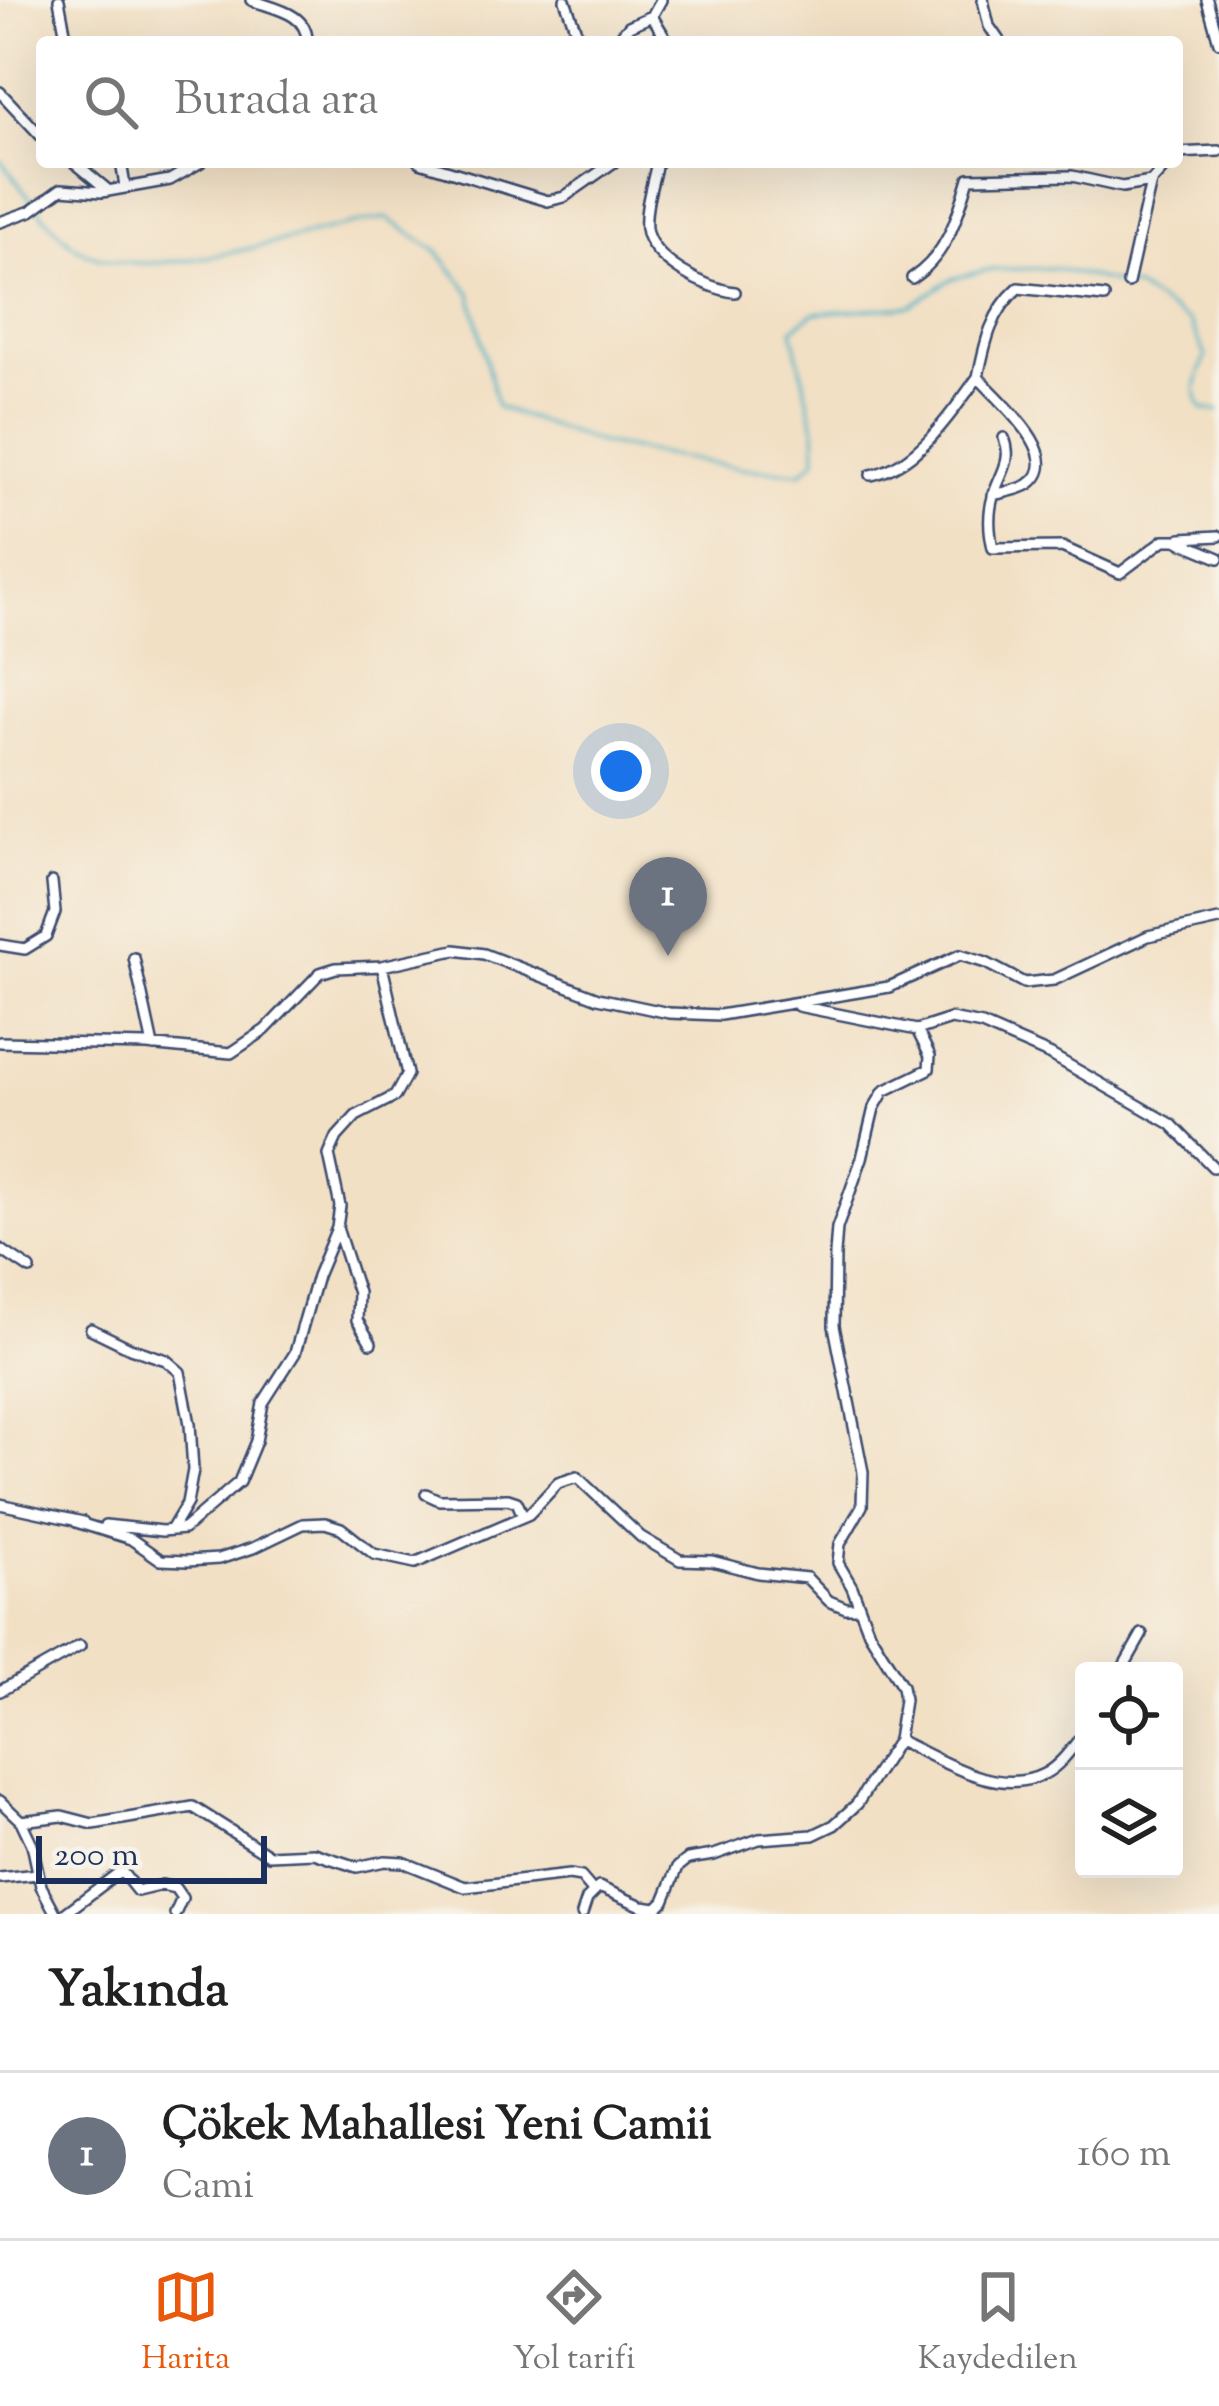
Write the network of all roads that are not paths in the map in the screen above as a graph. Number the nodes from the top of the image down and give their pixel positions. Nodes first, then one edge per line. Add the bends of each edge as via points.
1 (59, 0) edge
2 (251, 0) edge
3 (565, 0) edge
4 (661, 0) edge
5 (982, 0) edge
6 (1207, 0) edge
7 (652, 16) junction
8 (67, 36) edge
9 (308, 36) edge
10 (578, 36) edge
11 (620, 36) edge
12 (664, 36) edge
13 (996, 36) edge
14 (1219, 42) edge
15 (0, 92) edge
16 (36, 131) edge
17 (1219, 152) edge
18 (1183, 156) edge
19 (82, 168) edge
20 (122, 168) edge
21 (191, 168) edge
22 (440, 168) edge
23 (605, 168) edge
24 (656, 168) edge
25 (1166, 168) edge
26 (1151, 182) junction
27 (125, 187) junction
28 (109, 190) junction
29 (0, 222) edge
30 (912, 278) dead end
31 (1128, 283) dead end
32 (735, 292) dead end
33 (1104, 297) dead end
34 (978, 377) junction
35 (1004, 438) dead end
36 (871, 476) dead end
37 (993, 495) junction
38 (1219, 536) edge
39 (1175, 540) junction
40 (1219, 558) edge
41 (52, 882) dead end
42 (1219, 920) edge
43 (0, 945) edge
44 (134, 958) dead end
45 (382, 967) junction
46 (793, 1005) junction
47 (917, 1030) junction
48 (0, 1042) edge
49 (153, 1046) junction
50 (1214, 1164) edge
51 (337, 1228) junction
52 (0, 1250) edge
53 (30, 1269) dead end
54 (91, 1329) dead end
55 (371, 1343) dead end
56 (425, 1495) dead end
57 (0, 1504) edge
58 (524, 1516) junction
59 (76, 1522) junction
60 (171, 1530) junction
61 (860, 1608) junction
62 (1142, 1634) dead end
63 (80, 1646) dead end
64 (1126, 1662) edge
65 (0, 1691) edge
66 (898, 1740) junction
67 (1075, 1742) edge
68 (0, 1801) edge
69 (21, 1821) junction
70 (38, 1874) junction
71 (0, 1878) edge
72 (593, 1891) junction
73 (60, 1914) edge
74 (175, 1914) edge
75 (582, 1914) edge

1 - 8 street
2 - 9 street via 300,18
3 - 10 street
4 - 7 street
5 - 13 street
6 - 14 street
7 - 11 street
7 - 12 street
15 - 16 street
17 - 18 street
19 - 28 street
20 - 27 street
21 - 27 street
22 - 23 street via 548,201
24 - 32 street via 645,224 650,244 713,290
25 - 26 street
26 - 30 street via 969,178 952,230
26 - 31 street
27 - 28 street
28 - 29 street via 66,188
33 - 34 street via 1018,288 992,320
34 - 36 street via 926,441
34 - 37 street via 1041,454 1029,485
35 - 37 street via 1007,464
37 - 39 street via 993,548 1062,547 1120,573 1155,544
38 - 39 street
39 - 40 street
41 - 43 street via 55,912 46,936 25,949
42 - 46 street via 1148,936 1054,980 1024,983 960,955 889,987
44 - 49 street
45 - 46 street via 455,950 668,1013
45 - 49 street via 320,973 231,1053
45 - 51 street via 407,1075 395,1096 356,1116 337,1137 329,1155
46 - 47 street
47 - 50 street via 951,1019 982,1024 1051,1055 1171,1124
47 - 61 street via 929,1069 884,1091 874,1108 837,1228 834,1326 863,1472 862,1506 838,1563
48 - 49 street
51 - 55 street via 358,1293 357,1319
51 - 60 street via 296,1353 263,1402 248,1465 184,1529
52 - 53 street
54 - 60 street via 180,1372 193,1470
56 - 58 street via 508,1499
57 - 59 street
58 - 59 street via 415,1563 374,1554 325,1523 187,1561 161,1560
58 - 61 street via 558,1483 577,1477 640,1537 680,1561 807,1578 829,1601
59 - 60 street
61 - 66 street via 902,1685
62 - 64 street
63 - 65 street
66 - 67 street via 980,1778 1019,1781 1045,1774
66 - 72 street via 834,1825 688,1859 657,1908
68 - 69 street
69 - 70 street
69 - 72 street via 62,1816 93,1824 193,1807 269,1856 314,1852 357,1867 403,1862 465,1887 569,1875
70 - 71 street
70 - 73 street
72 - 75 street
73 - 74 street via 121,1871 137,1891 175,1888 182,1898

